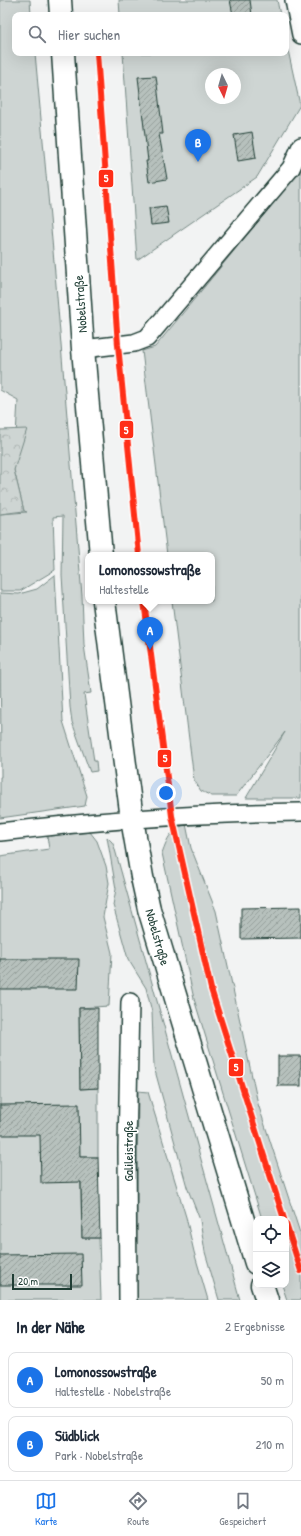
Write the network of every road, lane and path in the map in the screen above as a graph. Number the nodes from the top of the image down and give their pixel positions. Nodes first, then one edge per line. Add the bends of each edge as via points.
1 (60, 0) edge
2 (294, 0) edge
3 (60, 12) edge
4 (301, 35) edge
5 (63, 56) edge
6 (301, 146) edge
7 (83, 349) junction
8 (101, 552) edge
9 (104, 604) edge
10 (301, 812) edge
11 (132, 819) junction
12 (0, 832) edge
13 (130, 1002) dead end
14 (253, 1253) edge
15 (263, 1288) edge
16 (128, 1300) edge
17 (267, 1300) edge

1 - 3 main road
2 - 4 street
5 - 7 main road, Nobelstraße
6 - 7 street via 292,168 147,338 134,343
7 - 8 main road, Nobelstraße
9 - 11 main road, Nobelstraße
10 - 11 street
11 - 12 street
11 - 14 main road, Nobelstraße via 149,909
13 - 16 street, Galileistraße via 127,1148
15 - 17 main road

